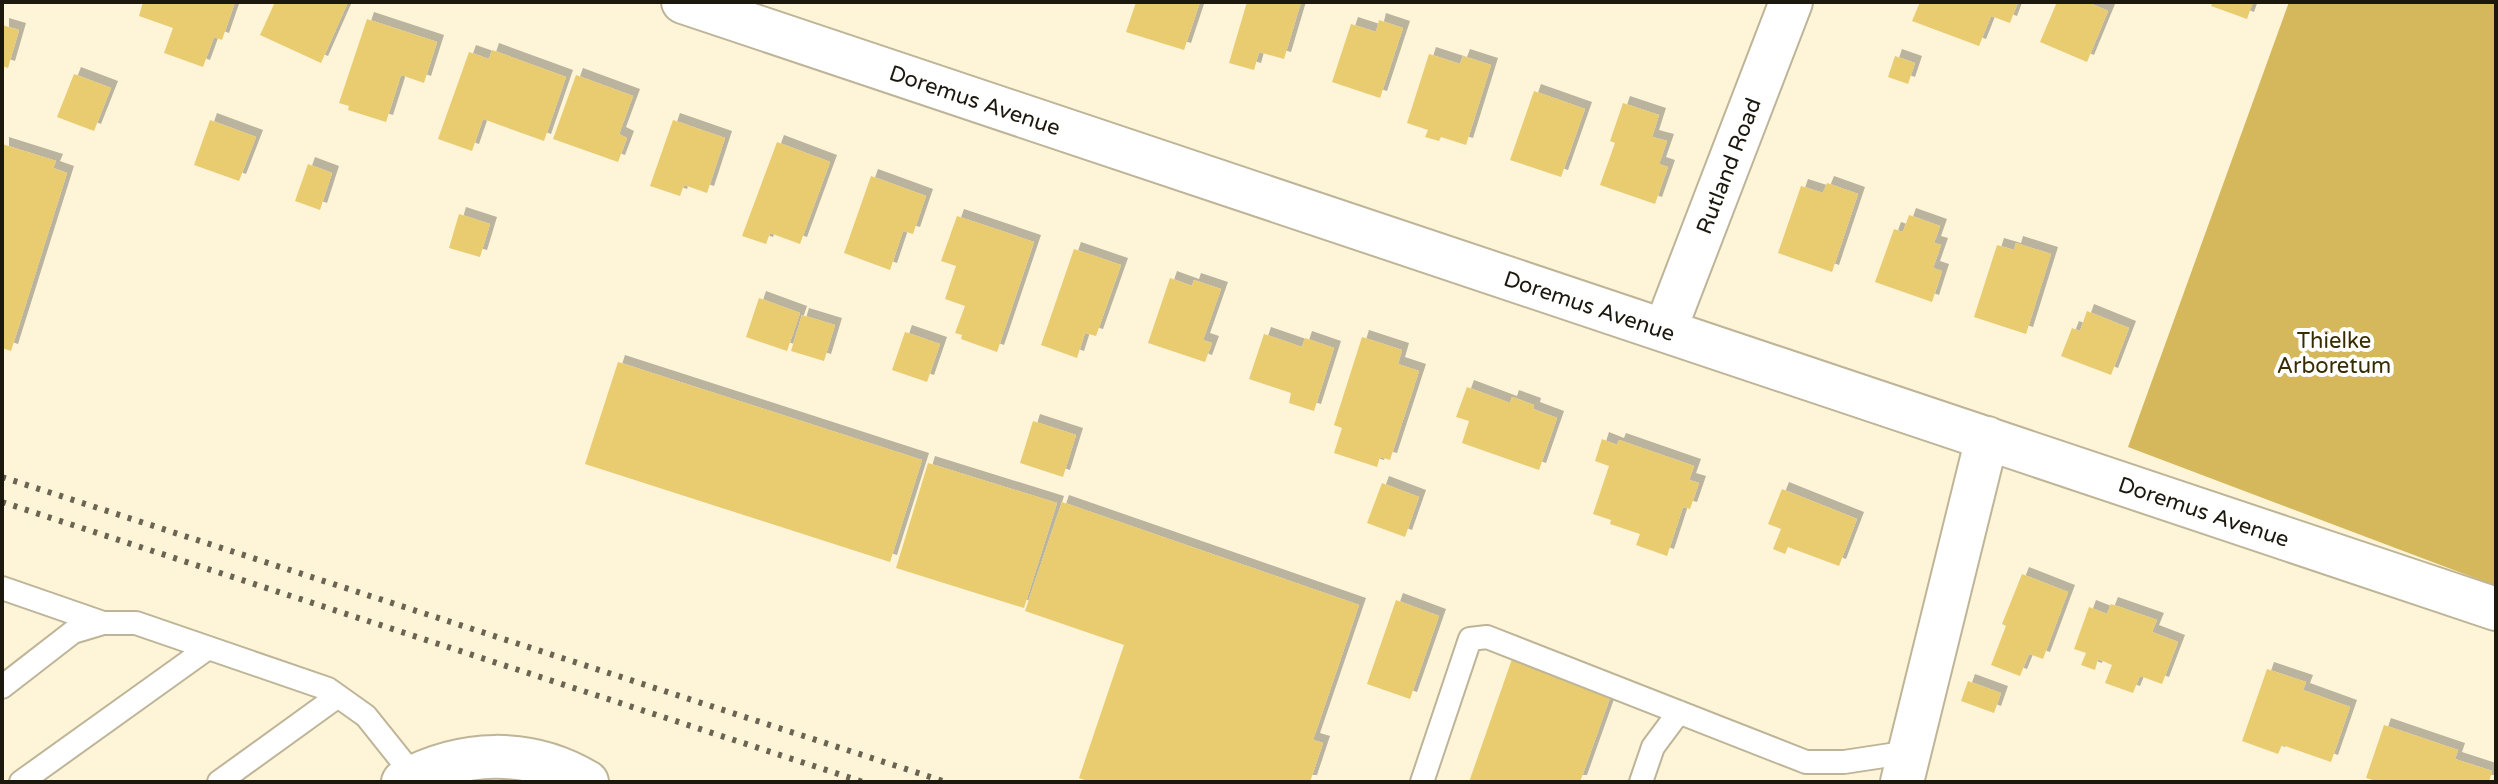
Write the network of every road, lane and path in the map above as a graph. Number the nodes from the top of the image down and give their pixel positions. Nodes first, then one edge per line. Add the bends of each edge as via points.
1 (683, 2) edge
2 (1791, 2) edge
3 (1665, 330) junction
4 (1987, 438) junction
5 (2, 588) edge
6 (2496, 609) edge
7 (103, 623) junction
8 (208, 648) junction
9 (2, 687) edge
10 (338, 696) junction
11 (1679, 712) junction
12 (1906, 767) edge
13 (408, 779) edge
14 (21, 782) edge
15 (219, 782) edge
16 (587, 782) edge
17 (1422, 782) edge
18 (1641, 782) edge

1 - 3 street, Doremus Avenue
2 - 3 street, Rutland Road
3 - 4 street, Doremus Avenue
4 - 6 street, Doremus Avenue
4 - 12 street
5 - 7 lane
7 - 8 lane via 136,623
7 - 9 lane via 73,632
8 - 10 lane
8 - 14 lane
10 - 13 lane via 366,716
10 - 15 lane
11 - 12 lane via 1806,762
11 - 17 lane via 1487,637 1470,639
11 - 18 lane via 1653,747
13 - 16 street via 468,757 511,756 550,765

